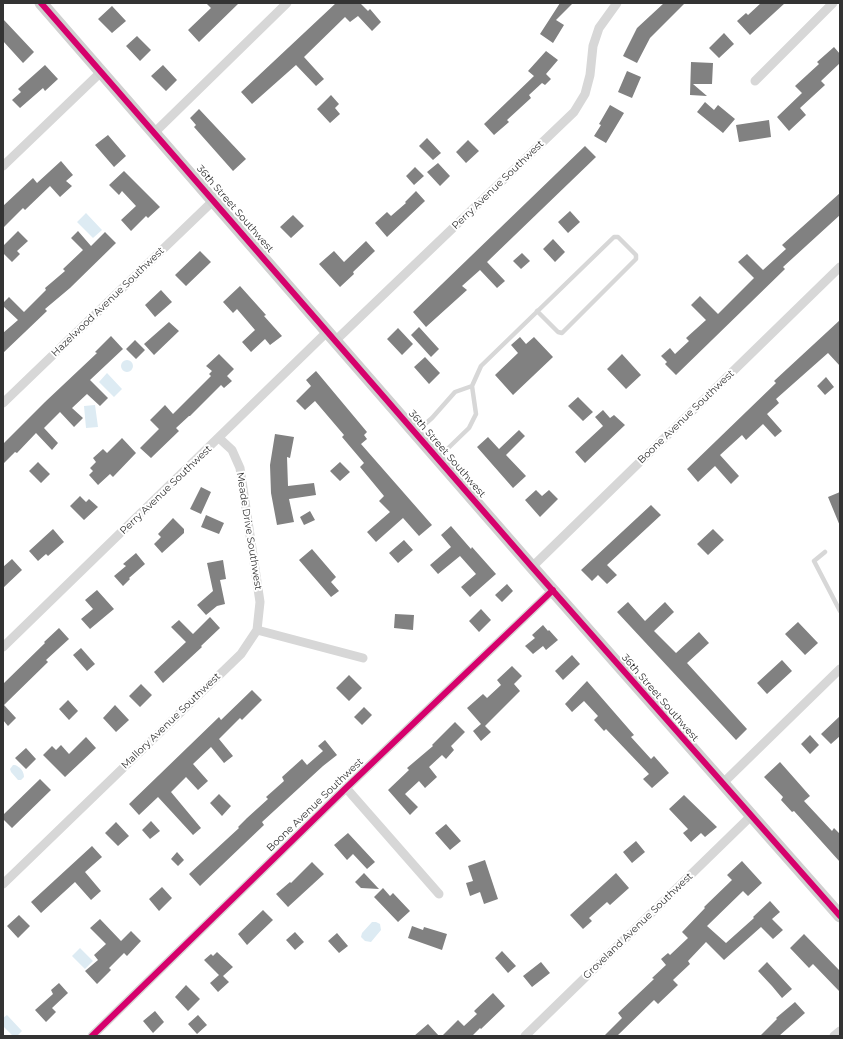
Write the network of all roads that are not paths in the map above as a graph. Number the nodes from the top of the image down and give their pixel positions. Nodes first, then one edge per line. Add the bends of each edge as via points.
1 (41, 3) edge
2 (287, 3) edge
3 (617, 3) edge
4 (833, 3) edge
5 (101, 72) junction
6 (755, 81) dead end
7 (154, 133) junction
8 (3, 166) edge
9 (214, 200) junction
10 (840, 267) edge
11 (537, 311) junction
12 (331, 336) junction
13 (472, 386) junction
14 (3, 403) edge
15 (416, 433) junction
16 (219, 438) junction
17 (438, 459) junction
18 (826, 552) dead end
19 (532, 567) junction
20 (552, 590) junction
21 (840, 611) edge
22 (257, 630) junction
23 (3, 647) edge
24 (363, 658) dead end
25 (840, 669) edge
26 (722, 784) junction
27 (346, 788) junction
28 (751, 816) junction
29 (3, 884) edge
30 (439, 894) dead end
31 (840, 916) edge
32 (840, 1030) edge
33 (92, 1036) edge
34 (525, 1036) edge
35 (834, 1036) edge

1 - 5 street, 36th Street Southwest
2 - 7 street
3 - 12 street, Perry Avenue Southwest via 599,28 593,46 585,94 574,112
4 - 6 street
5 - 7 street, 36th Street Southwest
5 - 8 street
7 - 9 street, 36th Street Southwest
9 - 12 street, 36th Street Southwest
9 - 14 street, Hazelwood Avenue Southwest
10 - 19 street, Boone Avenue Southwest
11 - 11 lane via 614,237 618,237 636,254 636,259 562,333
11 - 13 lane via 481,366
12 - 15 street, 36th Street Southwest
12 - 16 street, Perry Avenue Southwest
13 - 15 lane via 455,392
13 - 17 lane via 476,414 469,428
15 - 17 street, 36th Street Southwest
16 - 22 street, Meade Drive Southwest via 232,450 240,468 260,602
16 - 23 street, Perry Avenue Southwest
17 - 19 street, 36th Street Southwest
18 - 21 lane via 814,561
19 - 20 street, 36th Street Southwest
20 - 26 street, 36th Street Southwest
20 - 27 street, Boone Avenue Southwest
22 - 24 street
22 - 29 street, Mallory Avenue Southwest via 241,654
25 - 26 street
26 - 28 street, 36th Street Southwest
27 - 30 street
27 - 33 street, Boone Avenue Southwest
28 - 31 street, 36th Street Southwest
28 - 34 street, Groveland Avenue Southwest
32 - 35 street

